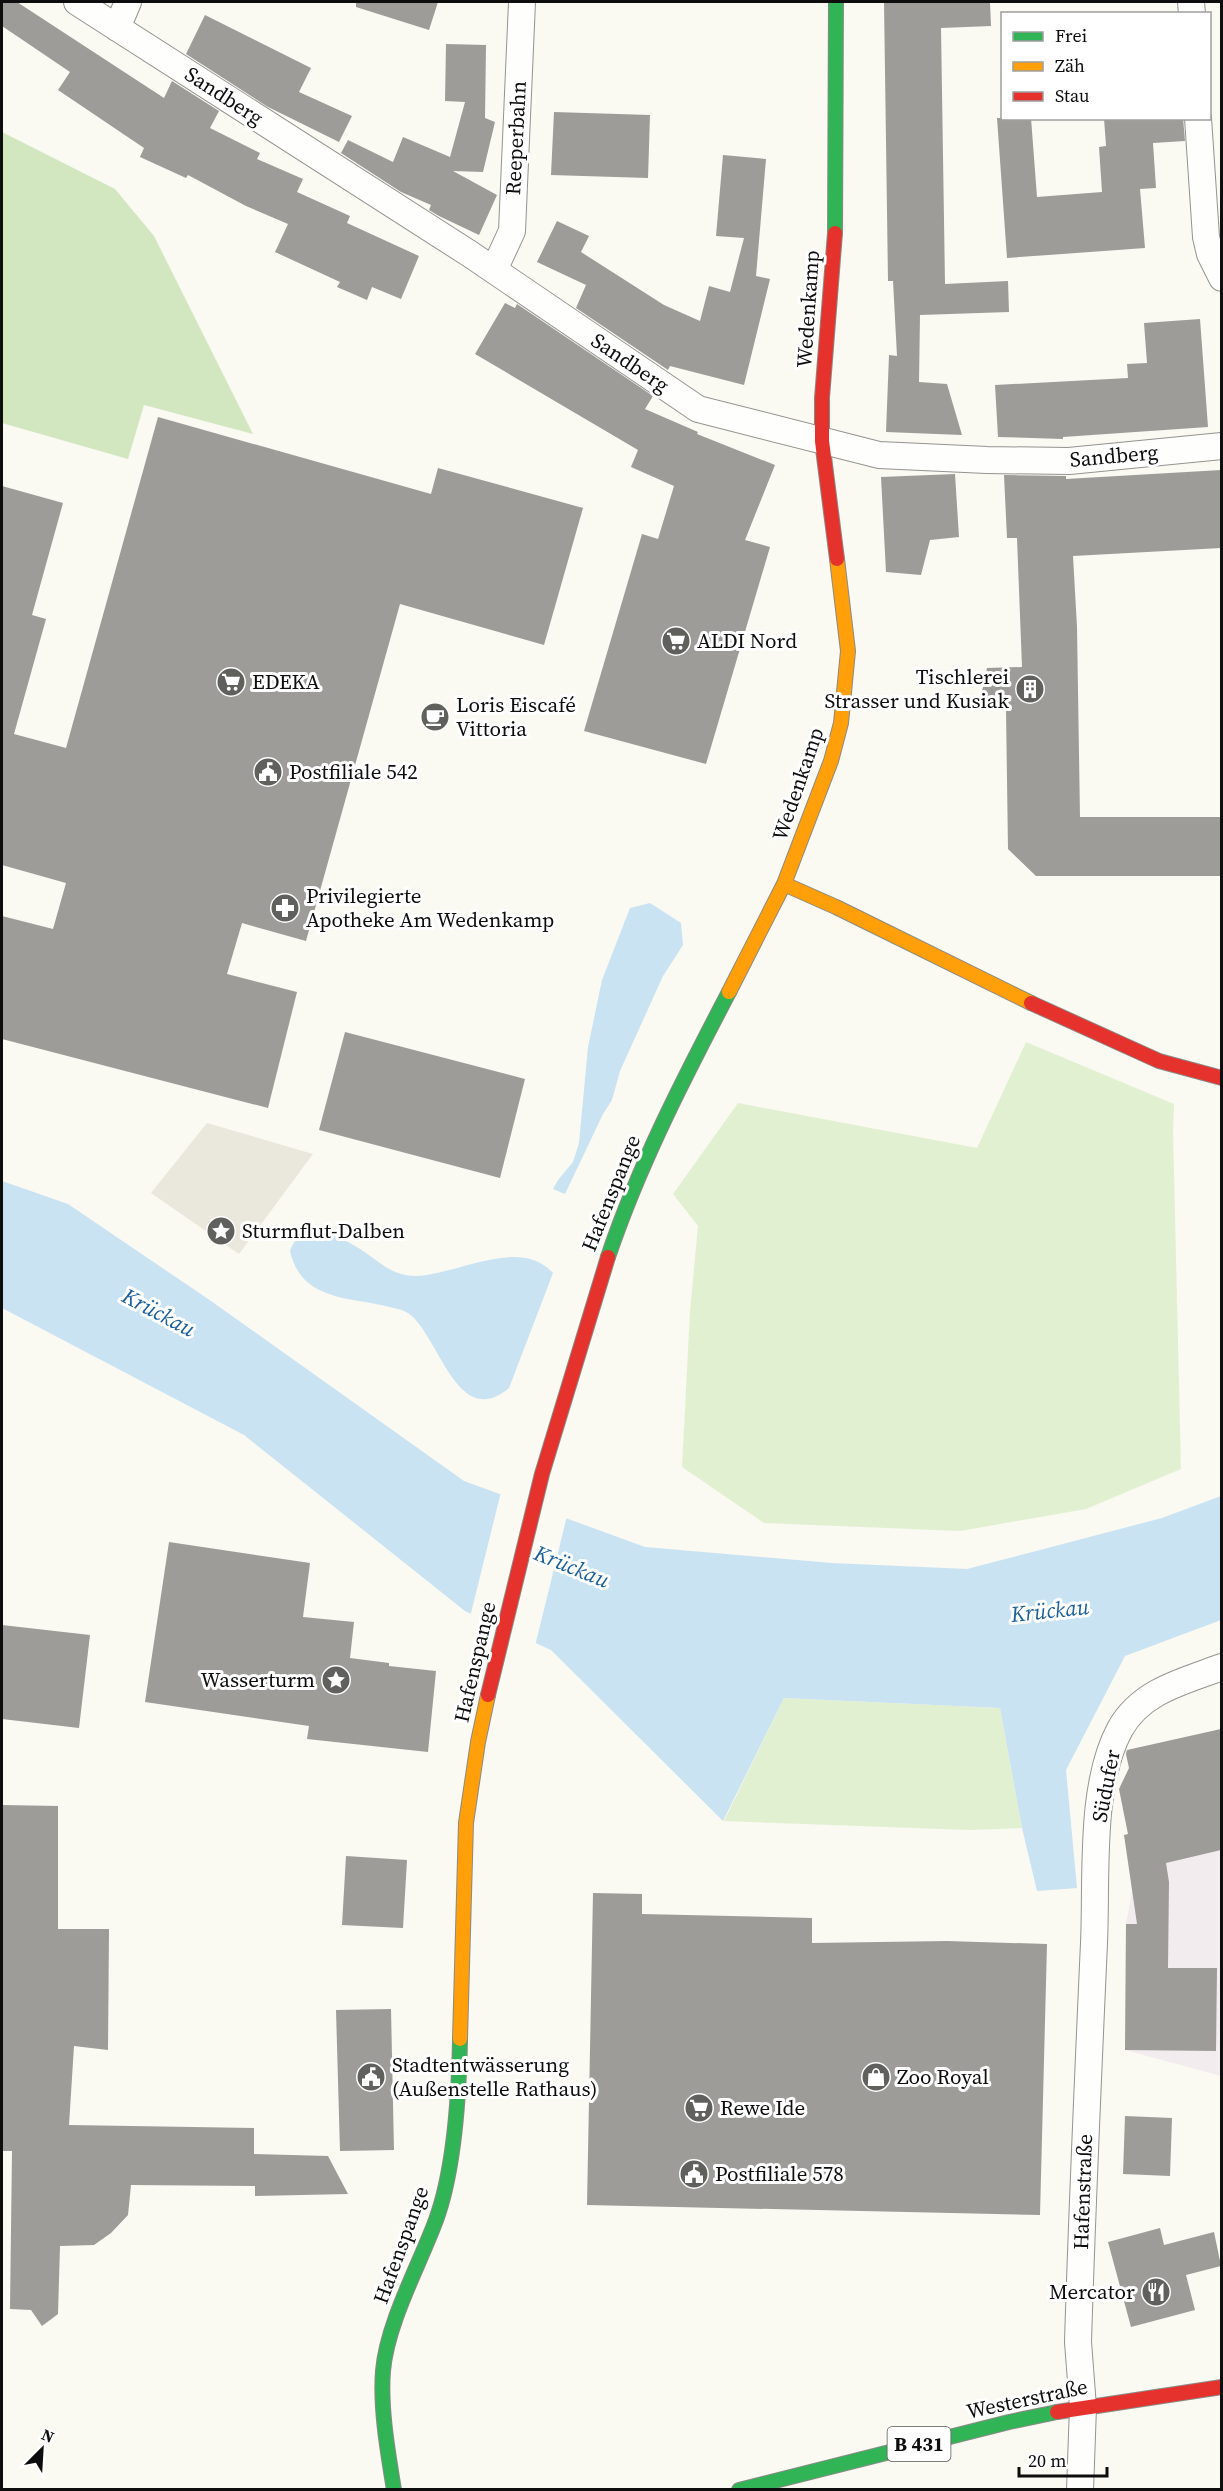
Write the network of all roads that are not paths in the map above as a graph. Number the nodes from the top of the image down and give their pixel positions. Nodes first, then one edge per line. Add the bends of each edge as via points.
1 (77, 2) edge
2 (128, 2) edge
3 (522, 2) edge
4 (836, 2) edge
5 (117, 28) junction
6 (1198, 120) edge
7 (494, 270) junction
8 (1221, 278) edge
9 (822, 441) junction
10 (1221, 446) edge
11 (784, 884) junction
12 (1221, 1078) edge
13 (1221, 1667) edge
14 (1096, 1894) joint
15 (1221, 2387) edge
16 (1083, 2407) junction
17 (394, 2490) edge
18 (739, 2490) edge
19 (1080, 2490) edge

1 - 5 street, Sandberg
2 - 5 street
3 - 7 street, Reeperbahn via 512,231
4 - 9 main road, Wedenkamp via 835,244
5 - 7 street, Sandberg
6 - 8 street via 1206,237
7 - 9 street, Sandberg via 698,409
9 - 10 street, Sandberg via 879,455 987,460 1069,461
9 - 11 main road, Wedenkamp via 848,651 844,698 831,761
11 - 12 main road via 1159,1061
11 - 17 main road, Hafenspange via 671,1104 624,1210 542,1474 495,1661 466,1822 460,2056 452,2157 438,2218 395,2320 383,2371 386,2438
13 - 14 street, Südufer via 1147,1698 1120,1729 1109,1753 1098,1806
14 - 16 street, Hafenstraße via 1078,2342
15 - 16 main road, Westerstraße / B 431
16 - 18 main road, Westerstraße / B 431
16 - 19 street, Hafenstraße

